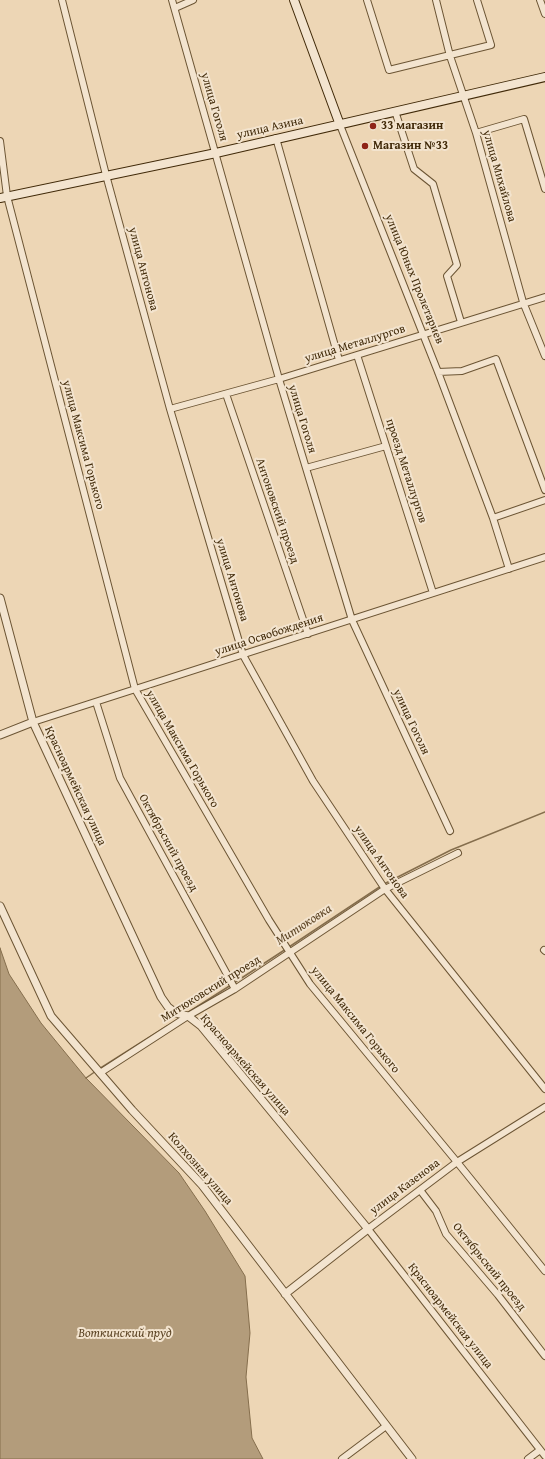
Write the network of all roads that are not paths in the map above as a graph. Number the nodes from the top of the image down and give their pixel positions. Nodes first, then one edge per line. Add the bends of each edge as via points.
1 (62, 0) edge
2 (172, 0) edge
3 (193, 0) edge
4 (294, 0) edge
5 (367, 0) edge
6 (436, 0) edge
7 (477, 0) edge
8 (540, 0) edge
9 (175, 8) junction
10 (545, 14) edge
11 (450, 56) junction
12 (545, 77) edge
13 (464, 95) junction
14 (395, 111) junction
15 (340, 125) junction
16 (476, 133) junction
17 (276, 138) junction
18 (0, 141) edge
19 (216, 153) junction
20 (106, 175) junction
21 (545, 189) edge
22 (4, 197) edge
23 (545, 297) edge
24 (523, 302) junction
25 (461, 322) junction
26 (424, 334) junction
27 (357, 355) junction
28 (545, 356) edge
29 (339, 360) junction
30 (438, 372) junction
31 (279, 379) junction
32 (226, 394) junction
33 (170, 409) junction
34 (386, 446) junction
35 (306, 468) junction
36 (545, 490) edge
37 (545, 500) edge
38 (493, 518) junction
39 (545, 557) edge
40 (509, 569) junction
41 (433, 593) junction
42 (0, 598) edge
43 (352, 620) junction
44 (308, 634) junction
45 (243, 655) junction
46 (135, 690) junction
47 (96, 702) junction
48 (33, 722) junction
49 (0, 735) edge
50 (450, 830) dead end
51 (458, 853) dead end
52 (385, 889) junction
53 (0, 906) edge
54 (288, 950) junction
55 (235, 989) junction
56 (188, 1016) junction
57 (100, 1073) junction
58 (545, 1089) edge
59 (545, 1107) edge
60 (457, 1162) junction
61 (420, 1190) junction
62 (368, 1229) junction
63 (545, 1271) edge
64 (286, 1294) junction
65 (545, 1356) edge
66 (386, 1426) junction
67 (540, 1450) junction
68 (545, 1456) edge
69 (342, 1459) edge
70 (412, 1459) edge
71 (528, 1459) edge

1 - 20 street, улица Антонова
2 - 9 street, улица Гоголя
3 - 9 street
4 - 15 main road, улица Юных Пролетариев
5 - 11 street via 389,70
6 - 11 street, улица Михайлова
7 - 11 street via 491,45
8 - 10 street
9 - 19 street, улица Гоголя
11 - 13 street, улица Михайлова
12 - 13 main road, улица Азина
13 - 14 main road, улица Азина
13 - 16 street, улица Михайлова
14 - 15 main road, улица Азина
14 - 25 street via 414,169 433,184 457,265 447,276
15 - 17 main road, улица Азина
15 - 26 street, улица Юных Пролетариев
16 - 21 street via 524,119
16 - 24 street, улица Михайлова
17 - 19 main road, улица Азина
17 - 29 street
18 - 22 street, улица Максима Горького
19 - 20 main road, улица Азина
19 - 31 street, улица Гоголя
20 - 22 main road, улица Азина
20 - 33 street, улица Антонова
22 - 46 street, улица Максима Горького
23 - 24 street, улица Металлургов
24 - 25 street, улица Металлургов
24 - 28 street, улица Михайлова
25 - 26 street, улица Металлургов
26 - 27 street, улица Металлургов
26 - 30 street, улица Юных Пролетариев
27 - 29 street, улица Металлургов
27 - 34 street, проезд Металлургов
29 - 31 street, улица Металлургов
30 - 36 street via 462,371 496,359
30 - 38 street, улица Юных Пролетариев
31 - 32 street, улица Металлургов
31 - 35 street, улица Гоголя
32 - 33 street, улица Металлургов
32 - 44 street, Антоновский проезд
33 - 45 street, улица Антонова
34 - 35 street
34 - 41 street, проезд Металлургов
35 - 43 street, улица Гоголя
37 - 38 street
38 - 40 street, улица Юных Пролетариев
39 - 40 street, улица Освобождения
40 - 41 street, улица Освобождения
41 - 43 street, улица Освобождения
42 - 48 street, Красноармейская улица
43 - 44 street, улица Освобождения
43 - 50 street, улица Гоголя
44 - 45 street, улица Освобождения
45 - 46 street, улица Освобождения
45 - 52 street, улица Антонова via 313,781
46 - 47 street, улица Освобождения
46 - 54 street, улица Максима Горького
47 - 48 street, улица Освобождения
47 - 55 street, Октябрьский проезд via 120,778
48 - 49 street, улица Освобождения
48 - 56 street, Красноармейская улица via 160,997 176,1013
51 - 52 street, Митюковский проезд
52 - 54 street, Митюковский проезд
52 - 58 street, улица Антонова
53 - 57 street, Колхозная улица via 51,1016
54 - 55 street, Митюковский проезд
54 - 60 street, улица Максима Горького via 310,984
55 - 56 street, Митюковский проезд
56 - 57 street, Митюковский проезд
56 - 62 street, Красноармейская улица via 200,1026
57 - 64 street, Колхозная улица via 202,1185
59 - 60 street, улица Казенова
60 - 61 street, улица Казенова
60 - 63 street, улица Максима Горького
61 - 62 street, улица Казенова
61 - 65 street, Октябрьский проезд via 436,1211 446,1234
62 - 64 street, улица Казенова
62 - 67 street, Красноармейская улица
64 - 66 street, Колхозная улица
66 - 69 street
66 - 70 street, Колхозная улица
67 - 68 street, Красноармейская улица
67 - 71 street

